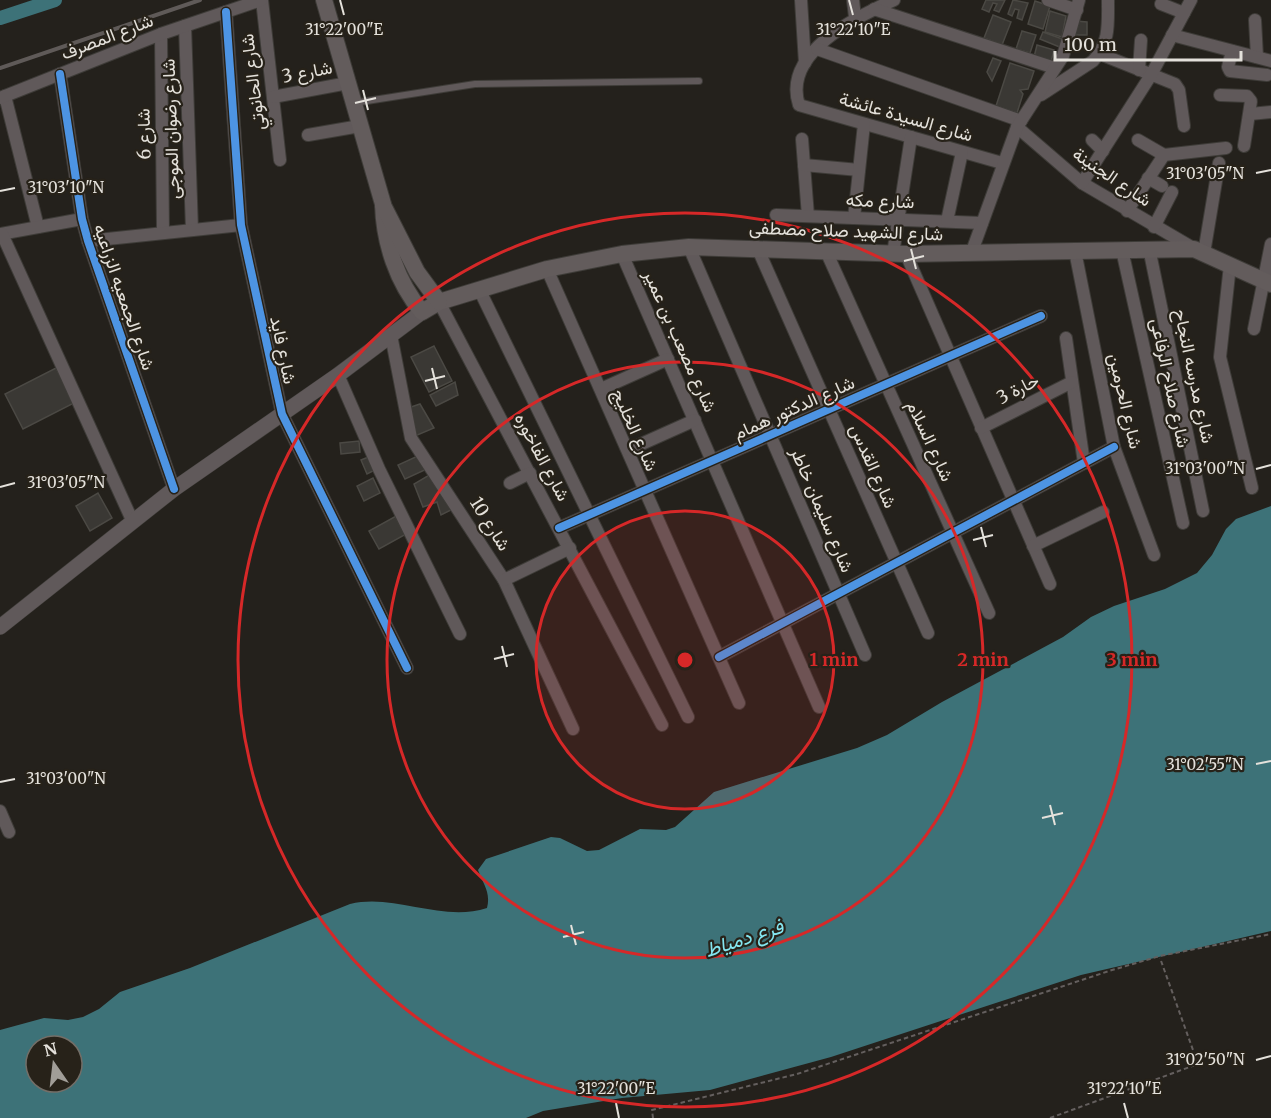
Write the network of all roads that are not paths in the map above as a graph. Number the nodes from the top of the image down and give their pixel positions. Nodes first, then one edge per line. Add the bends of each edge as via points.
1 (261, 0) edge
2 (324, 0) edge
3 (801, 0) edge
4 (853, 0) edge
5 (894, 0) edge
6 (1048, 0) edge
7 (1108, 0) edge
8 (1191, 0) edge
9 (1161, 4) dead end
10 (1078, 5) edge
11 (874, 9) junction
12 (226, 12) junction
13 (1184, 13) junction
14 (855, 17) junction
15 (1255, 20) dead end
16 (185, 26) junction
17 (161, 34) junction
18 (1173, 35) junction
19 (1141, 40) dead end
20 (818, 49) junction
21 (1232, 51) junction
22 (1100, 54) junction
23 (1257, 57) junction
24 (1271, 61) edge
25 (805, 63) junction
26 (1055, 68) junction
27 (1145, 72) junction
28 (60, 74) junction
29 (1267, 75) dead end
30 (699, 81) dead end
31 (348, 83) junction
32 (1221, 95) dead end
33 (2, 97) edge
34 (273, 97) junction
35 (1036, 98) junction
36 (353, 103) junction
37 (1271, 112) edge
38 (1250, 114) junction
39 (864, 124) junction
40 (1019, 124) junction
41 (360, 126) junction
42 (1184, 126) dead end
43 (308, 135) dead end
44 (912, 137) junction
45 (802, 139) dead end
46 (1092, 140) dead end
47 (1138, 140) dead end
48 (1244, 146) dead end
49 (1226, 147) dead end
50 (1102, 151) junction
51 (962, 152) junction
52 (1164, 155) junction
53 (280, 160) dead end
54 (1002, 163) junction
55 (1219, 163) dead end
56 (804, 165) junction
57 (859, 170) junction
58 (1148, 178) junction
59 (1082, 183) junction
60 (382, 204) junction
61 (1127, 211) junction
62 (776, 215) dead end
63 (808, 216) junction
64 (854, 218) junction
65 (82, 219) junction
66 (898, 220) junction
67 (947, 221) junction
68 (982, 223) junction
69 (241, 225) junction
70 (38, 227) junction
71 (1154, 227) junction
72 (192, 230) junction
73 (163, 233) junction
74 (1, 234) edge
75 (88, 242) junction
76 (1271, 244) edge
77 (689, 247) junction
78 (757, 247) junction
79 (1149, 248) junction
80 (1122, 250) junction
81 (825, 251) junction
82 (1075, 251) junction
83 (1199, 251) junction
84 (622, 254) junction
85 (899, 254) junction
86 (971, 254) junction
87 (1230, 265) junction
88 (547, 269) junction
89 (1267, 282) edge
90 (479, 289) junction
91 (439, 302) junction
92 (422, 312) junction
93 (1041, 316) dead end
94 (1254, 329) dead end
95 (391, 335) junction
96 (1066, 338) dead end
97 (949, 356) junction
98 (668, 359) junction
99 (338, 375) junction
100 (1072, 381) junction
101 (885, 384) junction
102 (601, 389) junction
103 (829, 409) junction
104 (282, 414) junction
105 (695, 420) junction
106 (981, 428) junction
107 (770, 435) junction
108 (1114, 447) junction
109 (628, 450) junction
110 (712, 460) junction
111 (1084, 464) junction
112 (530, 473) junction
113 (510, 483) dead end
114 (1252, 488) dead end
115 (174, 489) junction
116 (645, 490) junction
117 (1013, 501) junction
118 (1203, 510) dead end
119 (1103, 512) dead end
120 (590, 514) junction
121 (132, 520) junction
122 (1183, 523) dead end
123 (559, 528) junction
124 (952, 533) junction
125 (1033, 546) junction
126 (570, 548) junction
127 (1154, 555) dead end
128 (896, 563) junction
129 (504, 580) junction
130 (1050, 584) dead end
131 (839, 593) junction
132 (989, 613) dead end
133 (1, 623) edge
134 (783, 623) junction
135 (928, 633) dead end
136 (460, 634) dead end
137 (865, 655) dead end
138 (719, 657) junction
139 (407, 668) dead end
140 (739, 702) dead end
141 (819, 707) dead end
142 (688, 717) dead end
143 (662, 725) dead end
144 (573, 729) dead end
145 (0, 811) edge
146 (9, 832) dead end

1 - 12 street, شارع المصرف
1 - 34 street, شارع الحانوتي
2 - 31 main road
3 - 25 street
4 - 14 street
5 - 11 street
6 - 10 street
7 - 22 street via 1108,36
8 - 13 street
9 - 13 street
10 - 26 street via 1069,42
11 - 14 street
11 - 26 street
12 - 16 street, شارع المصرف
12 - 69 street, شارع فايد
13 - 18 street
14 - 20 street
15 - 23 street
16 - 17 street, شارع المصرف
16 - 72 street, شارع رضوان الموجى
17 - 28 street, شارع المصرف
17 - 73 street, شارع 6
18 - 21 street
18 - 27 street
19 - 27 street
20 - 25 street
20 - 40 street
21 - 23 street
21 - 29 street via 1229,70
22 - 27 street
22 - 35 street
23 - 24 street
25 - 39 street, شارع السيدة عائشة via 796,84 799,105
26 - 35 street
27 - 42 street via 1177,86
27 - 50 street
28 - 33 street, شارع المصرف
28 - 65 street, شارع الجمعيه الزراعيه
30 - 36 lane via 475,84
31 - 34 street, شارع 3
31 - 36 main road
32 - 38 street via 1247,96 1251,101
33 - 70 street
34 - 53 street, شارع الحانوتي
35 - 40 street
36 - 41 main road
37 - 38 street
38 - 48 street
39 - 44 street, شارع السيدة عائشة
39 - 57 street
40 - 54 street
40 - 59 street, شارع الجنينة
41 - 43 street
41 - 60 main road
44 - 51 street, شارع السيدة عائشة
44 - 66 street
45 - 56 street
46 - 50 street
47 - 52 street
49 - 52 street
50 - 59 street
51 - 54 street, شارع السيدة عائشة
51 - 67 street
52 - 58 street
54 - 68 street
55 - 83 street
56 - 57 street
56 - 63 street
57 - 64 street
58 - 61 street
58 - 71 street via 1167,189
59 - 61 street, شارع الجنينة
60 - 91 main road via 417,272
60 - 92 main road via 392,258 411,300
61 - 71 street, شارع الجنينة
62 - 63 street, شارع مكه
63 - 64 street, شارع مكه
64 - 66 street, شارع مكه
65 - 70 street
65 - 75 street, شارع الجمعيه الزراعيه
66 - 67 street, شارع مكه
66 - 85 street
67 - 68 street, شارع مكه
68 - 86 street
69 - 72 street
69 - 104 street, شارع فايد
70 - 74 street
71 - 83 street, شارع الجنينة
72 - 73 street
73 - 75 street
74 - 121 street
75 - 115 street, شارع الجمعيه الزراعيه
76 - 89 street
77 - 78 main road, شارع الشهيد صلاح مصطفى
77 - 84 main road, شارع الشهيد صلاح مصطفى
77 - 107 street, شارع سليمان خاطر
78 - 81 main road, شارع الشهيد صلاح مصطفى
78 - 103 street, شارع القدس
79 - 80 main road, شارع الشهيد صلاح مصطفى
79 - 83 main road, شارع الشهيد صلاح مصطفى
79 - 118 street, شارع مدرسه النجاح
80 - 82 main road, شارع الشهيد صلاح مصطفى
80 - 122 street, شارع صلاح الرفاعى
81 - 85 main road, شارع الشهيد صلاح مصطفى
81 - 101 street, شارع السلام
82 - 86 main road, شارع الشهيد صلاح مصطفى
82 - 108 street, شارع الحرمين
83 - 87 main road, شارع الشهيد صلاح مصطفى
84 - 88 main road, شارع الشهيد صلاح مصطفى
84 - 98 street, شارع مصعب بن عمير
85 - 86 main road, شارع الشهيد صلاح مصطفى
85 - 97 street
87 - 89 main road, شارع الشهيد صلاح مصطفى
87 - 114 street via 1220,357
88 - 90 main road, شارع الشهيد صلاح مصطفى
88 - 102 street, شارع الخليج
89 - 94 street
90 - 91 main road, شارع الشهيد صلاح مصطفى
90 - 120 street
91 - 92 main road, شارع الشهيد صلاح مصطفى
91 - 112 street, شارع الفاخوره
92 - 95 street
93 - 97 street, شارع الدكتور همام
95 - 99 street
95 - 129 street, شارع 10 via 411,438
96 - 100 street
97 - 101 street, شارع الدكتور همام
97 - 106 street
98 - 102 street
98 - 105 street, شارع مصعب بن عمير
99 - 104 street
99 - 136 street
100 - 106 street, حارة 3
100 - 111 street
101 - 103 street, شارع الدكتور همام
101 - 124 street, شارع السلام
102 - 109 street, شارع الخليج
103 - 107 street, شارع الدكتور همام
103 - 128 street, شارع القدس
104 - 115 street
104 - 139 street, شارع فايد
105 - 109 street
105 - 110 street, شارع مصعب بن عمير
106 - 117 street
107 - 110 street, شارع الدكتور همام
107 - 131 street, شارع سليمان خاطر
108 - 111 street
108 - 127 street, شارع الحرمين
109 - 116 street, شارع الخليج
110 - 116 street, شارع الدكتور همام
110 - 134 street, شارع مصعب بن عمير
111 - 117 street
112 - 113 street
112 - 123 street, شارع الفاخوره
115 - 121 street
116 - 120 street, شارع الدكتور همام
116 - 138 street, شارع الخليج
117 - 124 street
117 - 125 street
119 - 125 street
120 - 123 street, شارع الدكتور همام
120 - 142 street
121 - 133 street
123 - 126 street, شارع الفاخوره
124 - 128 street
124 - 132 street, شارع السلام
125 - 130 street
126 - 129 street
126 - 143 street, شارع الفاخوره
128 - 131 street
128 - 135 street, شارع القدس
129 - 144 street, شارع 10
131 - 134 street
131 - 137 street, شارع سليمان خاطر
134 - 138 street
134 - 141 street, شارع مصعب بن عمير
138 - 140 street, شارع الخليج
145 - 146 street

